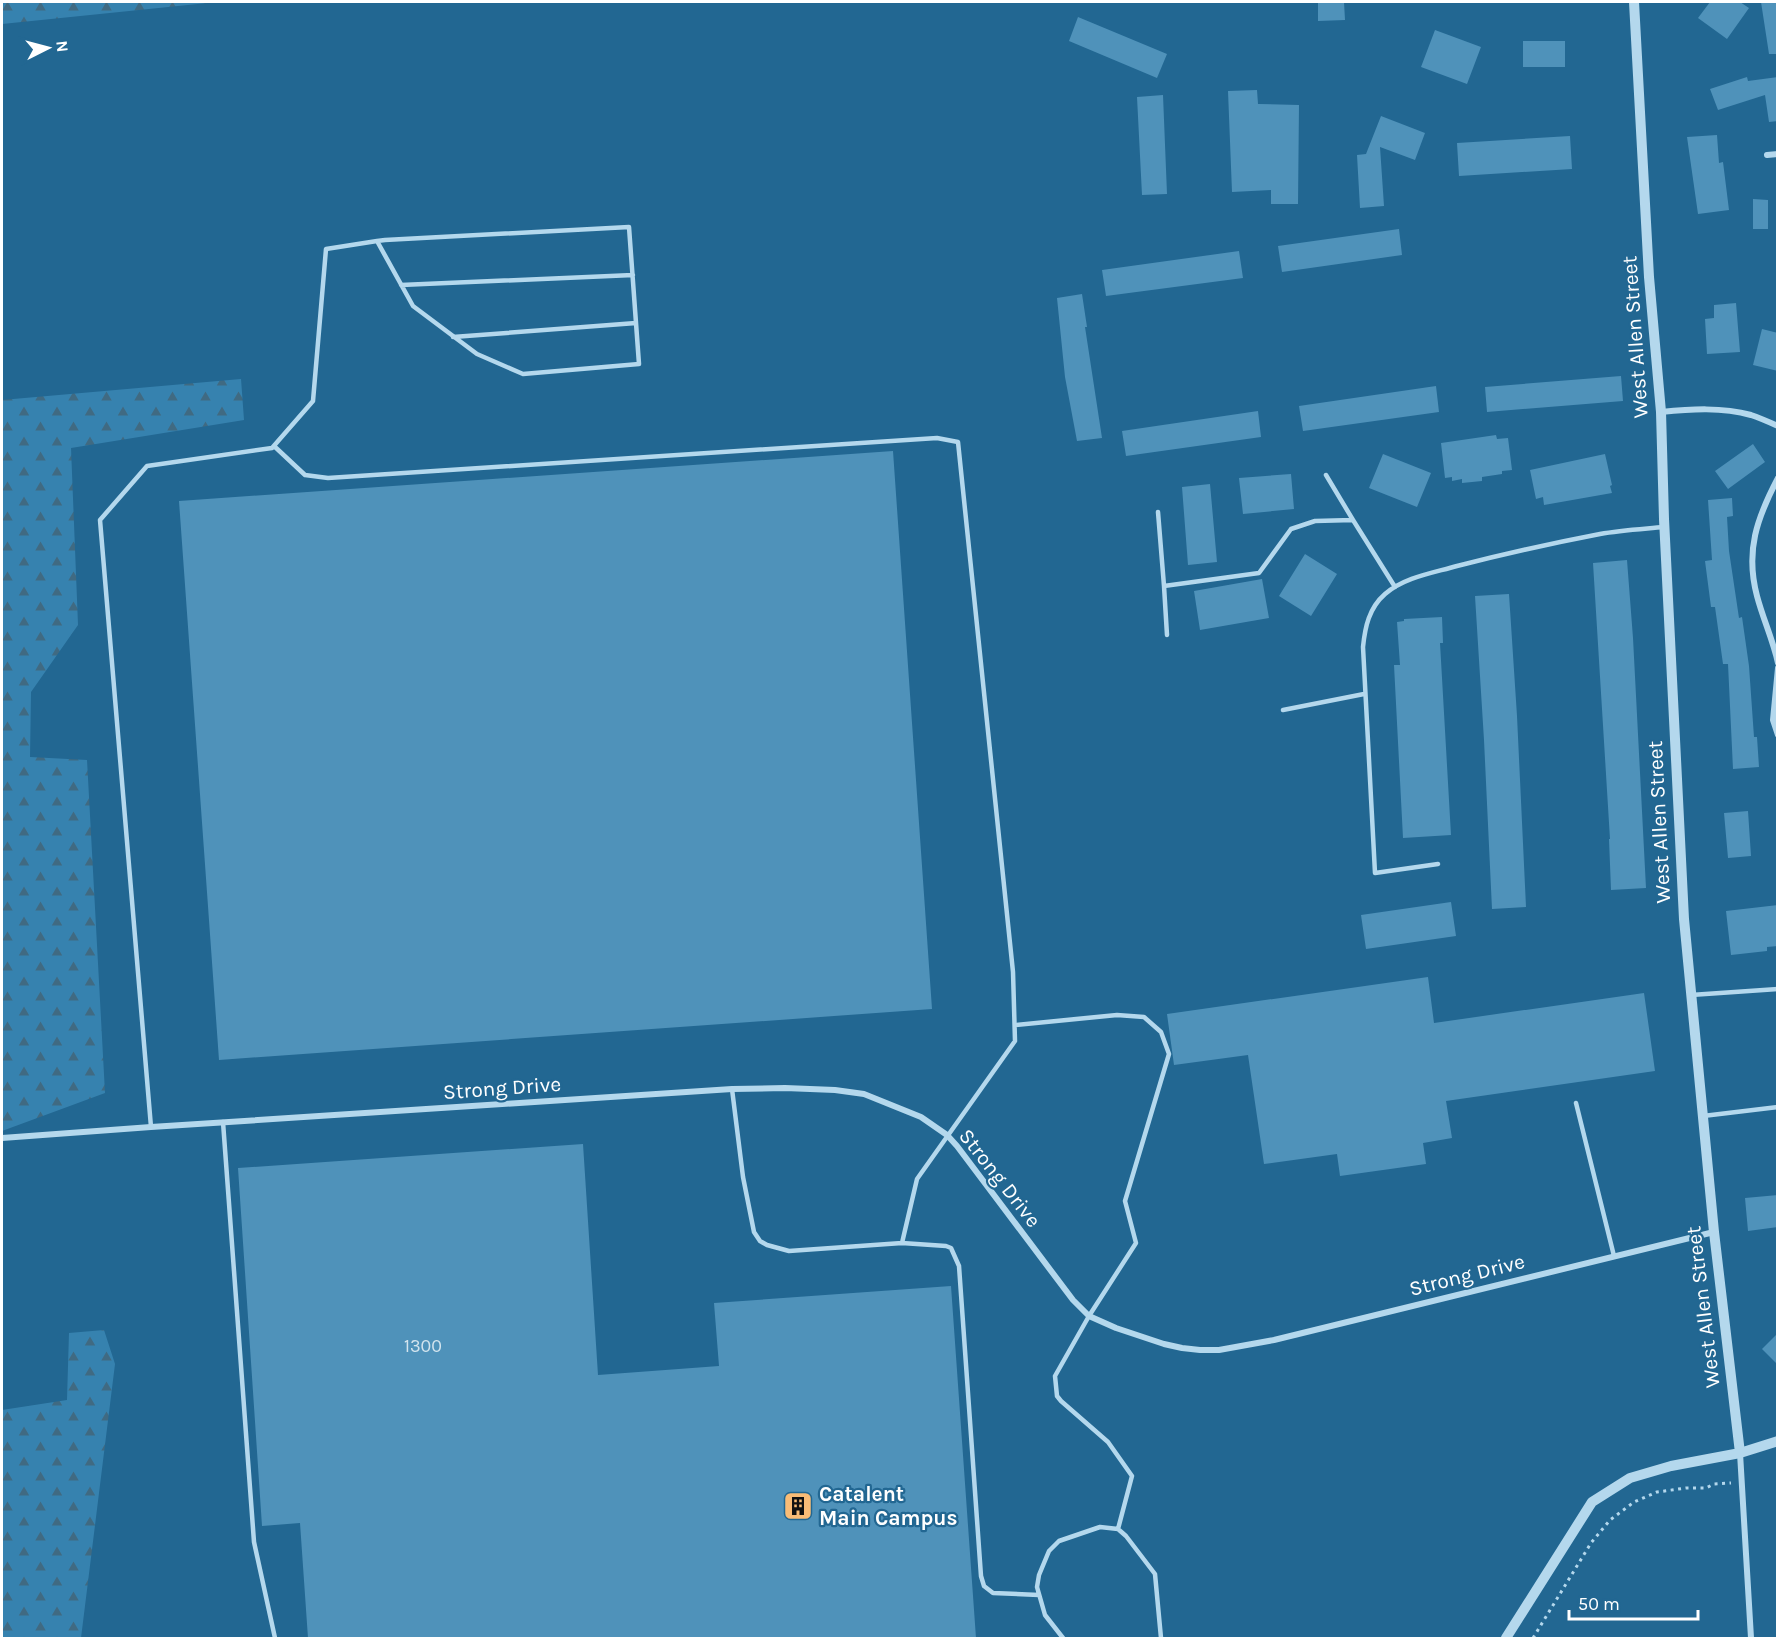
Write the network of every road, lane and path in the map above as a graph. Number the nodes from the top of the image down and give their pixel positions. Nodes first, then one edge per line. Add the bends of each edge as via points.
1 (1634, 2) edge
2 (1778, 154) edge
3 (1767, 155) dead end
4 (377, 241) junction
5 (633, 275) junction
6 (401, 285) junction
7 (636, 323) junction
8 (453, 337) junction
9 (1661, 412) junction
10 (1778, 426) edge
11 (274, 446) junction
12 (1326, 475) dead end
13 (1778, 478) edge
14 (1158, 512) dead end
15 (1353, 520) junction
16 (1664, 527) junction
17 (1164, 586) junction
18 (1395, 587) junction
19 (1167, 635) dead end
20 (1778, 663) edge
21 (1778, 668) edge
22 (1364, 694) junction
23 (1283, 710) dead end
24 (1778, 735) edge
25 (1438, 864) dead end
26 (1778, 988) edge
27 (1691, 995) junction
28 (1015, 1025) junction
29 (732, 1089) junction
30 (1576, 1102) dead end
31 (1778, 1107) edge
32 (1703, 1116) junction
33 (223, 1122) junction
34 (151, 1126) junction
35 (947, 1135) junction
36 (2, 1138) edge
37 (1714, 1232) junction
38 (902, 1243) junction
39 (1614, 1256) junction
40 (1089, 1316) junction
41 (1778, 1442) edge
42 (1740, 1453) junction
43 (1741, 1482) junction
44 (1118, 1528) junction
45 (1039, 1595) junction
46 (275, 1638) edge
47 (1063, 1638) edge
48 (1161, 1638) edge
49 (1506, 1638) edge
50 (1533, 1638) edge
51 (1751, 1638) edge

1 - 9 street, West Allen Street via 1649,277
2 - 3 street
4 - 5 lane via 629,226
4 - 6 lane
4 - 11 lane via 326,249 313,401
5 - 6 lane
5 - 7 lane
6 - 8 lane via 413,306
7 - 8 lane
7 - 8 lane via 639,364 523,374 477,354
9 - 10 street via 1721,410 1752,415
9 - 16 street, West Allen Street
11 - 28 lane via 305,475 328,478 936,438 958,442 1013,972
11 - 34 lane via 147,466 100,520
12 - 15 lane
13 - 20 street via 1753,539 1756,595
14 - 17 lane
15 - 17 lane via 1315,521 1291,529 1259,573
15 - 18 lane
16 - 18 lane via 1602,533 1412,578
16 - 27 street, West Allen Street
17 - 19 lane
18 - 22 lane via 1376,604 1364,630
21 - 24 street via 1773,720
22 - 23 lane
22 - 25 lane via 1376,873
26 - 27 lane
27 - 32 street, West Allen Street
28 - 35 lane via 1015,1041
28 - 40 lane via 1117,1015 1144,1017 1161,1032 1169,1054 1125,1201 1136,1243
29 - 33 street, Strong Drive
29 - 35 street, Strong Drive via 864,1094 921,1117
29 - 38 lane via 743,1177 754,1232 760,1241 789,1251
30 - 39 lane
31 - 32 lane
32 - 37 street, West Allen Street
33 - 34 street, Strong Drive
33 - 46 lane via 254,1542
34 - 36 street, Strong Drive
35 - 38 lane via 917,1179
35 - 40 street, Strong Drive
37 - 39 street, Strong Drive
37 - 42 street, West Allen Street
38 - 45 lane via 951,1248 959,1266 984,1586 993,1593
39 - 40 street, Strong Drive via 1274,1340 1219,1350 1164,1344
40 - 44 lane via 1055,1376 1055,1387 1061,1401 1108,1442 1132,1476
41 - 42 street
42 - 43 street, West Allen Street
42 - 49 street via 1630,1478 1592,1502
43 - 50 path via 1657,1492 1634,1502 1610,1520 1591,1543
43 - 51 street, West Allen Street
44 - 45 lane via 1100,1527 1059,1541 1043,1562
44 - 48 lane via 1155,1574
45 - 47 lane via 1045,1615

